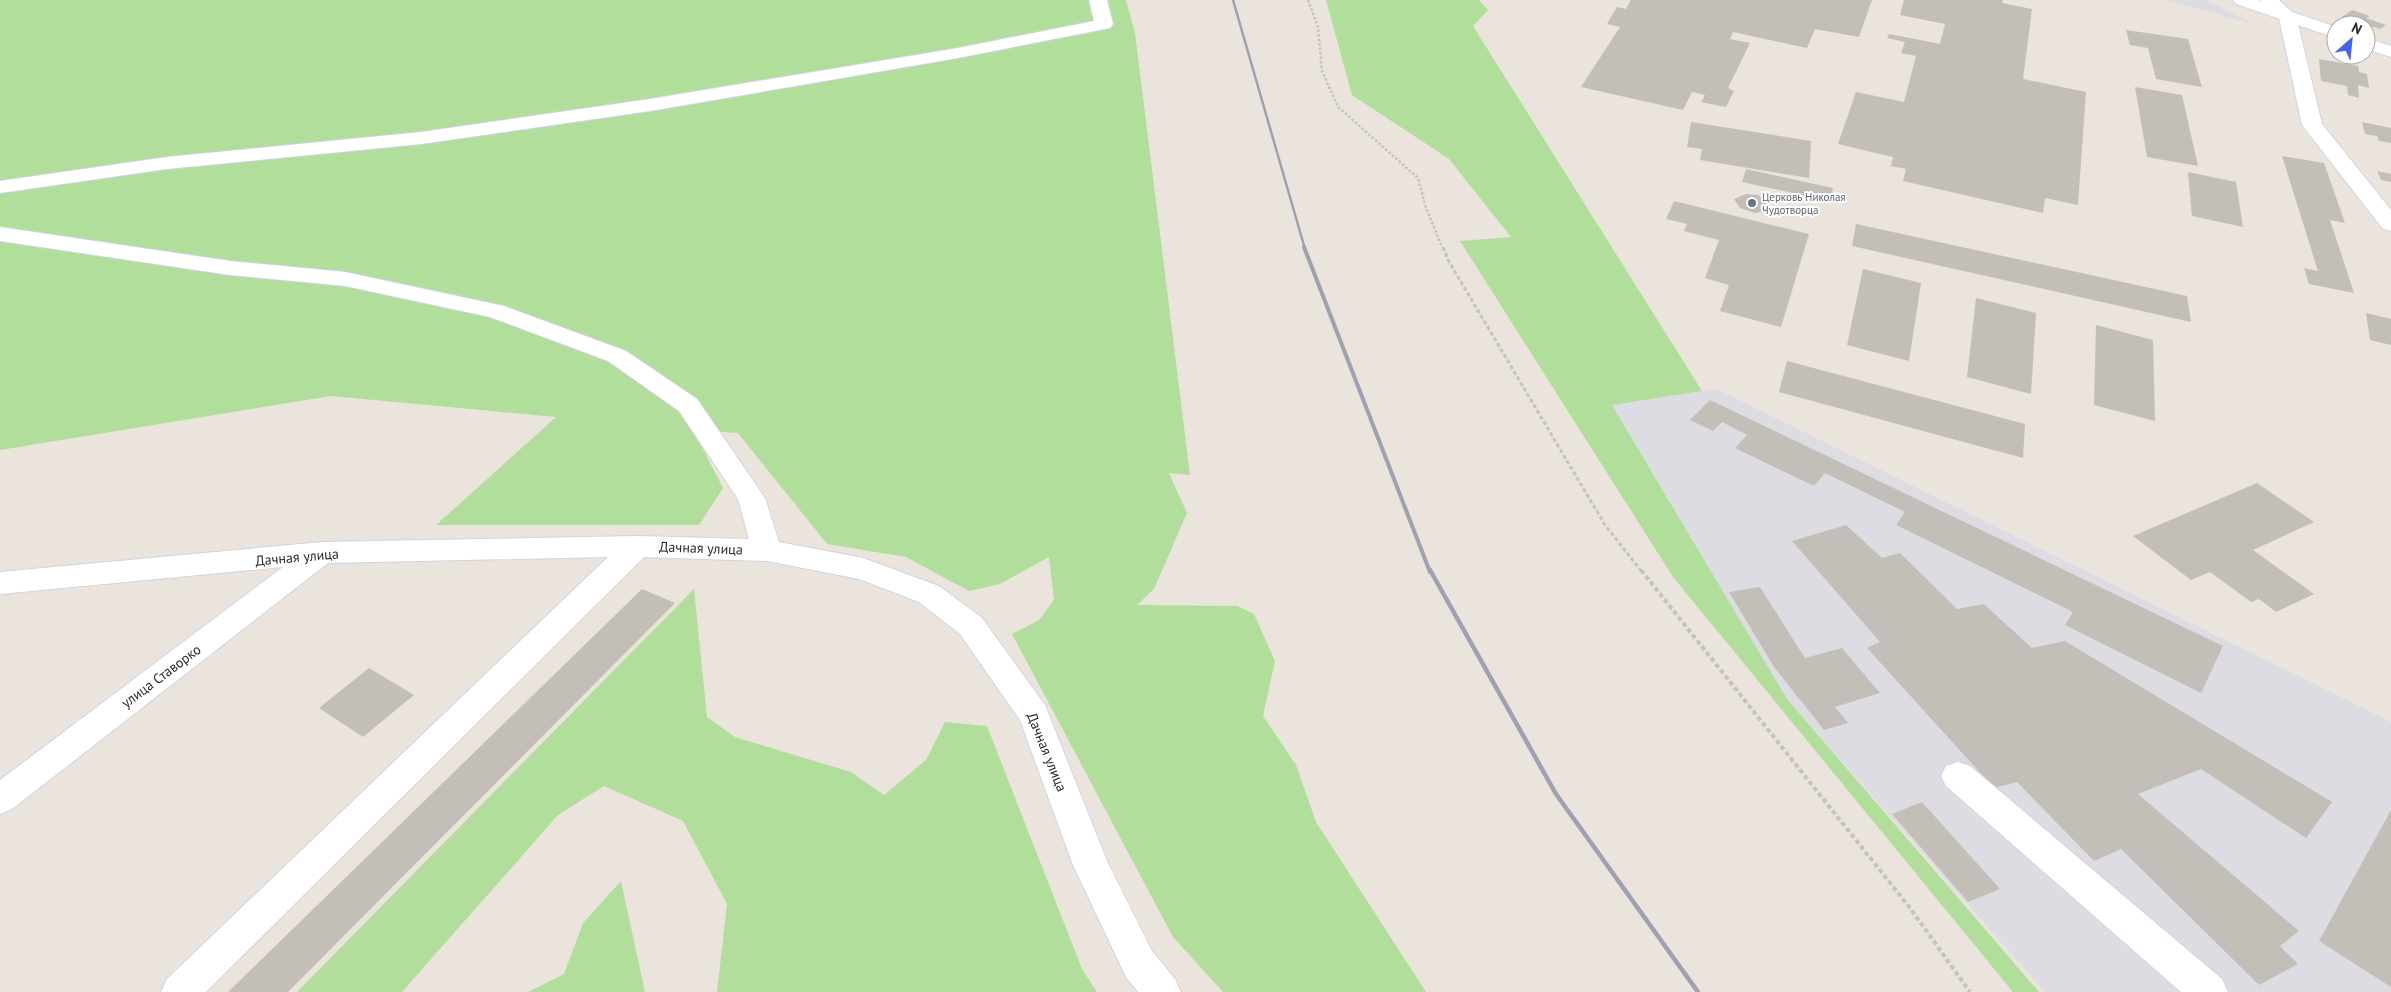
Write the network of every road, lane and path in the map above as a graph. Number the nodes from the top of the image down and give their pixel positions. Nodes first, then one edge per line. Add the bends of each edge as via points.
1 (1098, 0) edge
2 (1308, 0) edge
3 (2242, 0) edge
4 (2269, 0) edge
5 (2287, 16) junction
6 (2326, 30) edge
7 (2376, 47) edge
8 (2391, 52) edge
9 (0, 188) edge
10 (2391, 224) edge
11 (0, 234) edge
12 (637, 546) junction
13 (767, 550) junction
14 (322, 553) junction
15 (0, 583) edge
16 (1958, 776) dead end
17 (0, 799) edge
18 (180, 992) edge
19 (1162, 992) edge
20 (1970, 992) edge
21 (2209, 992) edge

1 - 9 street via 1104,24 958,53 650,105 420,138 167,163
2 - 20 path via 1318,27 1322,71 1338,107 1418,178 1426,208 1448,260 1605,526 1910,908
3 - 5 street
4 - 5 street
5 - 6 street
5 - 10 street via 2312,125
7 - 8 street
11 - 13 street via 230,268 345,279 496,311 617,356 688,404 751,498
12 - 13 street, Дачная улица
12 - 14 street, Дачная улица
12 - 18 street
13 - 19 street, Дачная улица via 863,569 929,594 971,626 1034,714 1091,865 1139,964
14 - 15 street, Дачная улица
14 - 17 street, улица Ставорко
16 - 21 street

